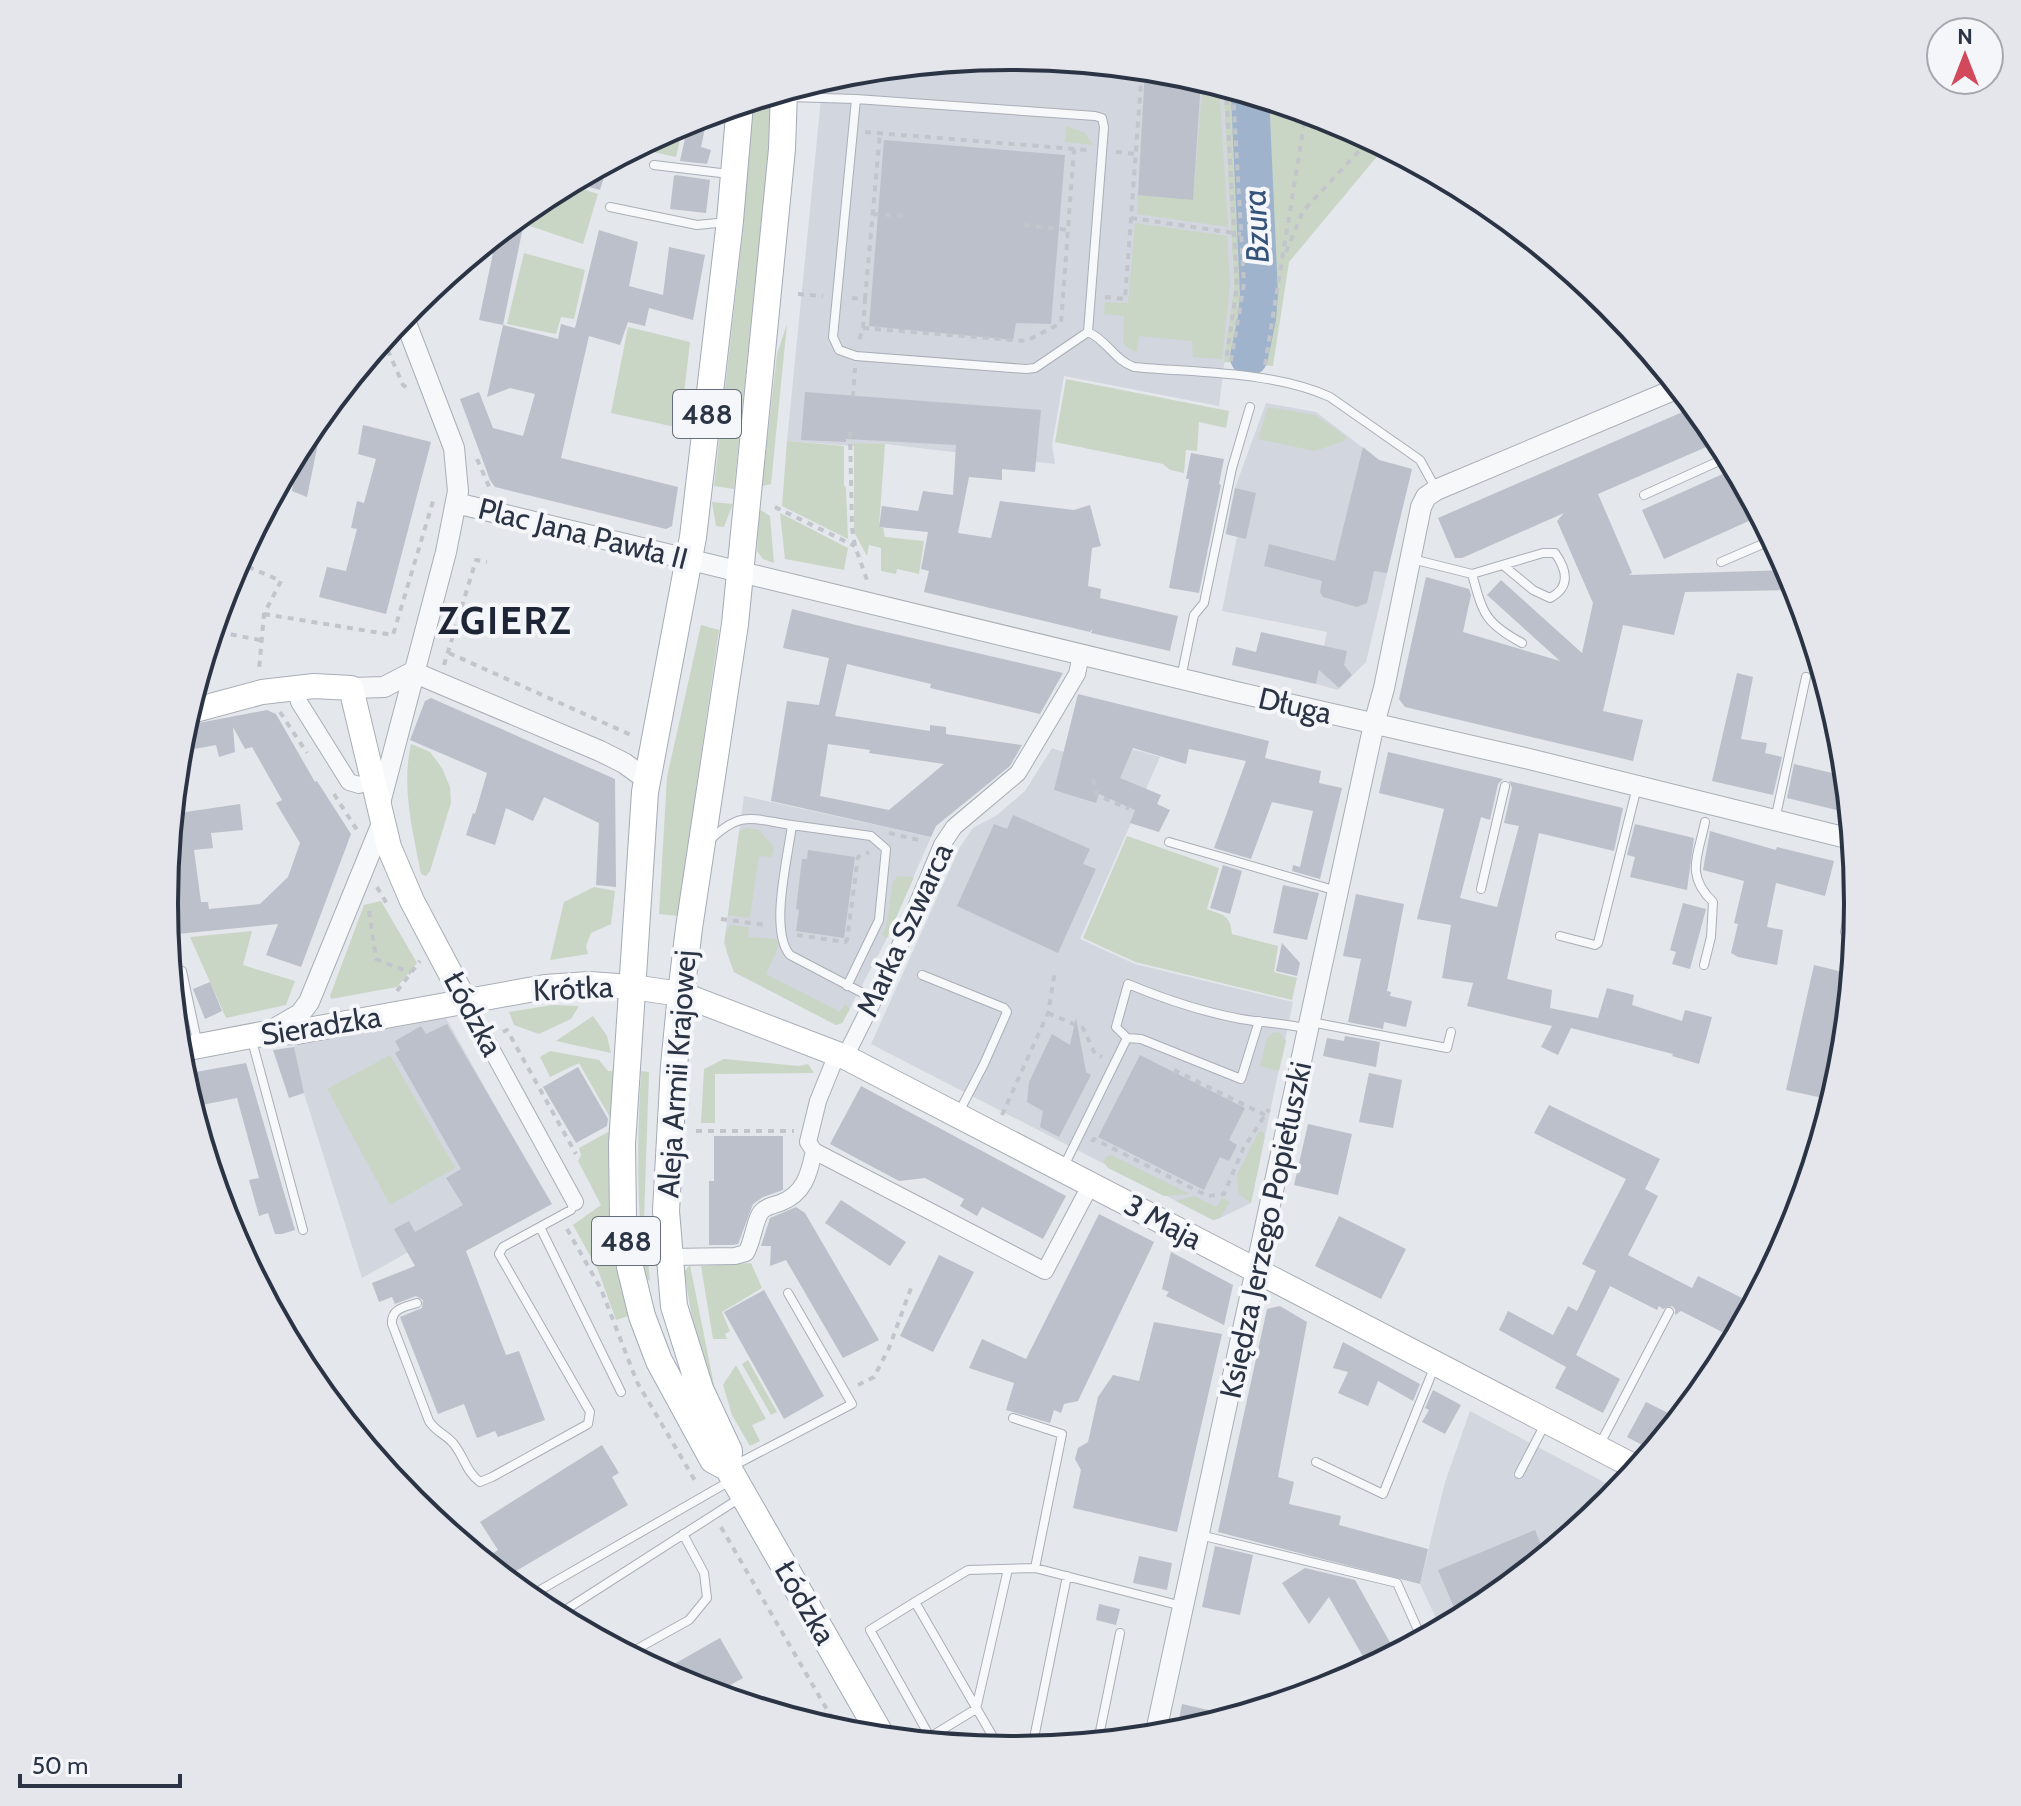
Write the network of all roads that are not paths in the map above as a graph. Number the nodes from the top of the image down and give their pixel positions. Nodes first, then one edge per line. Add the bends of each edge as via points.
1 (806, 96) edge
2 (856, 99) junction
3 (783, 102) edge
4 (739, 115) edge
5 (654, 165) dead end
6 (734, 174) junction
7 (610, 207) dead end
8 (730, 221) junction
9 (408, 328) edge
10 (1088, 332) junction
11 (1665, 389) edge
12 (1250, 407) dead end
13 (1717, 462) edge
14 (1436, 490) junction
15 (1644, 495) dead end
16 (456, 503) junction
17 (1762, 544) edge
18 (1411, 559) junction
19 (690, 560) junction
20 (1721, 562) dead end
21 (1504, 566) junction
22 (740, 573) junction
23 (1472, 574) junction
24 (1522, 643) dead end
25 (1081, 655) junction
26 (413, 672) junction
27 (1806, 677) dead end
28 (1181, 679) junction
29 (296, 687) junction
30 (351, 688) junction
31 (201, 708) edge
32 (1374, 724) junction
33 (646, 779) junction
34 (374, 780) junction
35 (1505, 786) dead end
36 (1637, 787) junction
37 (381, 813) junction
38 (1775, 821) junction
39 (1705, 822) dead end
40 (792, 825) junction
41 (1841, 837) edge
42 (1169, 842) dead end
43 (701, 848) junction
44 (1481, 889) dead end
45 (1339, 892) junction
46 (1560, 936) dead end
47 (1704, 965) dead end
48 (182, 971) dead end
49 (922, 975) dead end
50 (847, 986) junction
51 (632, 987) junction
52 (681, 994) junction
53 (874, 999) junction
54 (465, 1001) junction
55 (185, 1014) edge
56 (1259, 1021) junction
57 (1310, 1025) junction
58 (1451, 1032) dead end
59 (259, 1035) junction
60 (1127, 1038) junction
61 (191, 1047) edge
62 (841, 1056) junction
63 (957, 1115) junction
64 (814, 1151) junction
65 (1063, 1168) junction
66 (1091, 1184) junction
67 (575, 1202) joint
68 (540, 1227) junction
69 (303, 1230) dead end
70 (670, 1257) junction
71 (1256, 1271) junction
72 (788, 1293) dead end
73 (417, 1303) dead end
74 (1669, 1312) dead end
75 (1436, 1363) junction
76 (621, 1392) dead end
77 (1013, 1418) dead end
78 (1546, 1421) junction
79 (1597, 1448) junction
80 (1316, 1462) dead end
81 (1627, 1463) edge
82 (1519, 1474) dead end
83 (736, 1481) junction
84 (683, 1534) junction
85 (1199, 1535) junction
86 (1035, 1568) junction
87 (1008, 1569) junction
88 (1067, 1576) junction
89 (540, 1590) edge
90 (915, 1602) junction
91 (1185, 1607) junction
92 (568, 1608) edge
93 (1418, 1629) edge
94 (1120, 1633) dead end
95 (639, 1648) edge
96 (976, 1709) junction
97 (1158, 1722) edge
98 (875, 1724) edge
99 (927, 1731) edge
100 (1100, 1731) edge
101 (938, 1732) edge
102 (992, 1735) edge
103 (1035, 1735) edge

1 - 2 lane
2 - 10 lane via 1102,118
2 - 10 lane via 833,337 839,350 856,356 1026,369
3 - 22 main road, Aleja Armii Krajowej / 488
4 - 6 main road, Aleja Armii Krajowej / 488
5 - 6 lane
6 - 8 main road, Aleja Armii Krajowej / 488
7 - 8 lane via 697,225
8 - 19 main road, Aleja Armii Krajowej / 488
9 - 16 street via 449,433 457,463
10 - 14 lane via 1122,363 1134,367 1263,379 1330,397 1420,460
11 - 14 street
12 - 28 lane
13 - 15 lane
14 - 18 street, Księdza Jerzego Popiełuszki via 1421,507
16 - 19 street, Plac Jana Pawła II
16 - 26 street, Plac Jana Pawła II
17 - 20 lane
18 - 23 lane
18 - 32 street, Księdza Jerzego Popiełuszki
19 - 22 street, Plac Jana Pawła II
19 - 33 main road, Aleja Armii Krajowej / 488
21 - 21 lane via 1555,553 1566,582 1550,598
21 - 23 lane
22 - 25 street, Długa
22 - 43 main road, Aleja Armii Krajowej / 488
23 - 24 lane via 1483,612 1500,631
25 - 28 street, Długa
25 - 53 street, Marka Szwarca via 1077,674 1018,773 954,827 942,845
26 - 30 street via 384,687
26 - 33 street via 624,763
26 - 37 street, Plac Jana Pawła II
27 - 38 lane
28 - 32 street, Długa
29 - 30 main road
29 - 31 main road
29 - 34 street via 299,702 349,782
30 - 34 main road
32 - 36 street, Długa
32 - 45 street, Księdza Jerzego Popiełuszki
33 - 51 main road, Aleja Armii Krajowej / 488
34 - 37 main road
35 - 44 lane
36 - 38 street, Długa
36 - 46 lane via 1598,943
37 - 54 main road, Łódzka via 399,872
37 - 59 street, Plac Jana Pawła II via 309,1002 300,1014
38 - 41 street, Długa
39 - 47 lane via 1694,875 1713,902
40 - 43 lane via 737,819
40 - 50 lane via 779,926 783,947
40 - 50 lane via 871,836 884,844 879,920
42 - 45 lane
43 - 52 main road, Aleja Armii Krajowej / 488
45 - 57 street, Księdza Jerzego Popiełuszki
48 - 55 lane
49 - 63 lane via 1007,1012
50 - 53 lane
51 - 52 main road, Krótka
51 - 54 main road, Krótka via 545,987
51 - 83 main road, Aleja Armii Krajowej / 488 via 622,1144 630,1267 659,1361 713,1460
52 - 62 main road, 3 Maja
52 - 70 main road, Aleja Armii Krajowej / 488 via 666,1211
53 - 62 street, Marka Szwarca
54 - 59 main road, Sieradzka
54 - 67 street, Łódzka
56 - 57 lane
56 - 60 lane via 1241,1079
56 - 60 lane via 1128,984 1116,1027
57 - 58 lane via 1447,1048
57 - 71 street, Księdza Jerzego Popiełuszki
59 - 61 main road, Sieradzka
59 - 69 lane
60 - 65 lane
62 - 63 main road, 3 Maja
62 - 64 street, Marka Szwarca via 818,1101 808,1142
63 - 65 main road, 3 Maja
64 - 66 street via 1045,1271
64 - 70 street via 803,1186 758,1216 746,1253
65 - 66 main road, 3 Maja
66 - 71 main road, 3 Maja
67 - 68 lane via 571,1210
68 - 73 lane via 499,1254 590,1412 588,1424 492,1477 480,1482 471,1476 455,1445 429,1421 392,1324 396,1310
68 - 76 lane
70 - 83 main road, Aleja Armii Krajowej / 488 via 674,1306
71 - 75 main road, 3 Maja
71 - 85 street, Księdza Jerzego Popiełuszki
72 - 83 lane via 852,1404
74 - 79 lane
75 - 78 main road, 3 Maja
75 - 80 lane via 1383,1494
77 - 86 lane via 1062,1434
78 - 79 main road, 3 Maja
78 - 82 lane
79 - 81 main road, 3 Maja
83 - 84 lane
83 - 89 lane
83 - 98 main road, Łódzka / 488
84 - 92 lane
84 - 95 lane via 704,1573 707,1598 689,1620
85 - 91 street, Księdza Jerzego Popiełuszki
85 - 93 lane via 1397,1583
86 - 87 lane
86 - 88 lane
87 - 90 lane via 968,1570
87 - 96 lane
88 - 91 lane
88 - 103 lane
90 - 96 lane
90 - 99 lane via 870,1630
91 - 97 street, Księdza Jerzego Popiełuszki
94 - 100 lane
96 - 101 lane
96 - 102 lane

